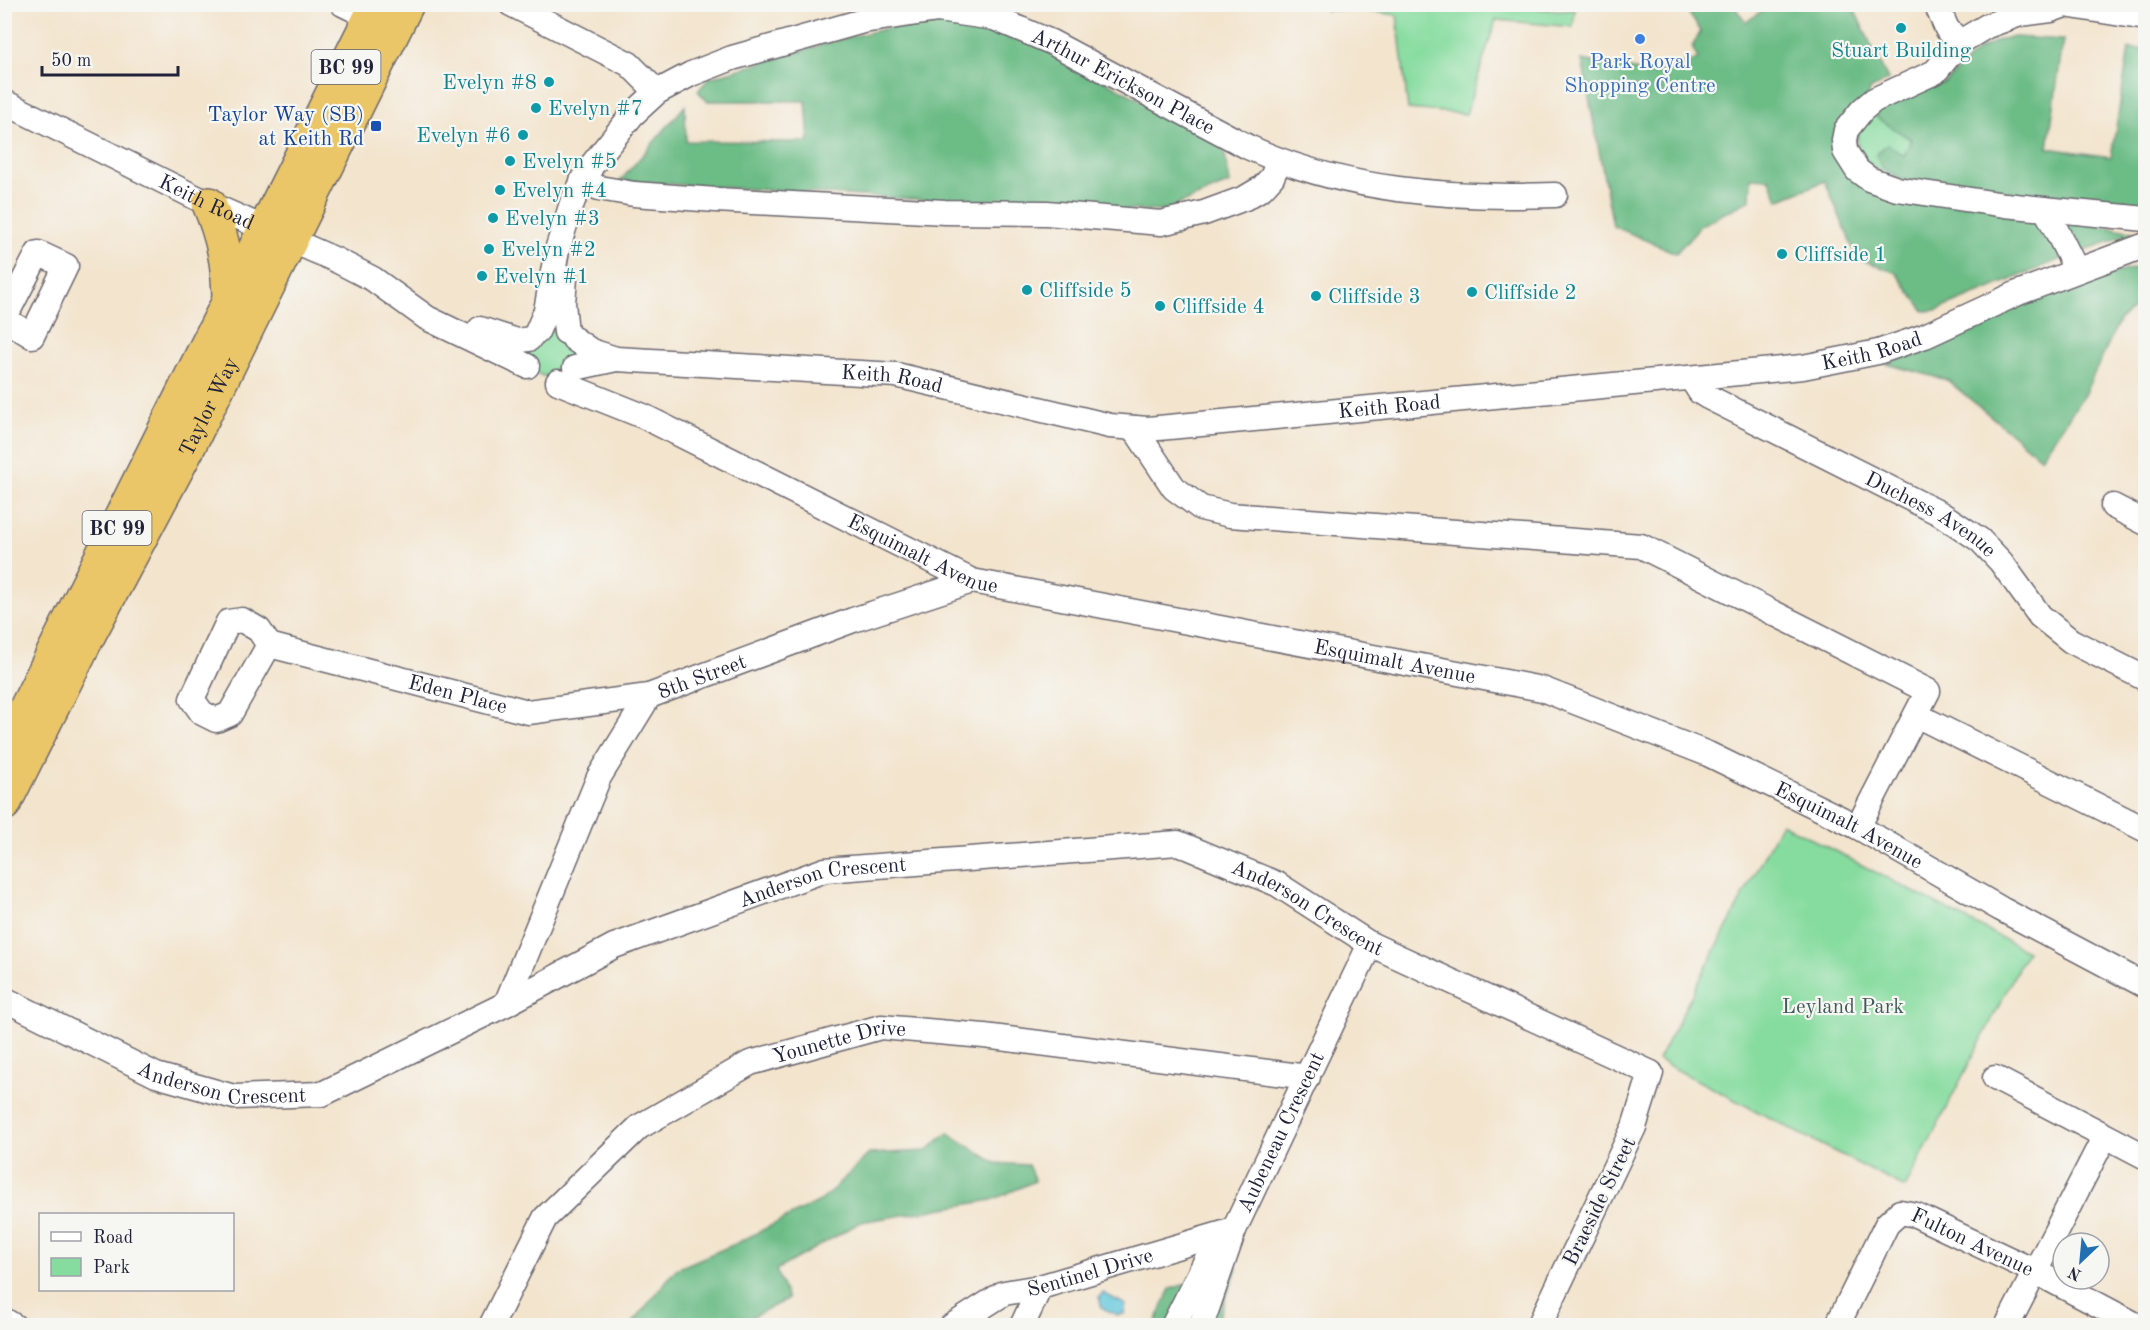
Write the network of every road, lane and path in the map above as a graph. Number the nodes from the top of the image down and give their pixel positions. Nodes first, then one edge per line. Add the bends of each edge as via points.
1 (511, 4) edge
2 (1936, 4) edge
3 (2051, 10) junction
4 (378, 12) edge
5 (2145, 18) edge
6 (2145, 28) edge
7 (1960, 42) junction
8 (657, 92) junction
9 (7, 109) edge
10 (1279, 161) junction
11 (582, 181) junction
12 (1555, 195) dead end
13 (209, 204) junction
14 (2046, 210) junction
15 (2145, 219) edge
16 (278, 235) junction
17 (563, 237) junction
18 (2145, 245) edge
19 (2076, 269) junction
20 (409, 303) junction
21 (229, 304) junction
22 (533, 336) junction
23 (570, 336) junction
24 (616, 359) junction
25 (526, 366) junction
26 (569, 373) junction
27 (1691, 378) junction
28 (1134, 428) junction
29 (2113, 506) dead end
30 (2145, 523) edge
31 (972, 581) junction
32 (269, 645) dead end
33 (2145, 679) edge
34 (649, 696) junction
35 (1916, 715) junction
36 (4, 752) edge
37 (4, 804) edge
38 (1858, 827) junction
39 (2145, 830) edge
40 (1371, 944) junction
41 (2145, 986) edge
42 (4, 999) edge
43 (506, 1004) junction
44 (1651, 1073) joint
45 (1308, 1077) junction
46 (1995, 1078) dead end
47 (2105, 1136) junction
48 (2145, 1157) edge
49 (1226, 1232) junction
50 (2034, 1271) junction
51 (1040, 1287) junction
52 (4, 1320) edge
53 (14, 1326) edge
54 (491, 1326) edge
55 (952, 1326) edge
56 (1022, 1326) edge
57 (1173, 1326) edge
58 (1201, 1326) edge
59 (1539, 1326) edge
60 (1837, 1326) edge
61 (2007, 1326) edge
62 (2138, 1326) edge

1 - 8 street via 629,64
2 - 7 street via 1947,29
3 - 5 street via 2065,4
3 - 6 street via 2064,19
3 - 7 street via 2020,14
4 - 16 highway, Taylor Way / BC 99
7 - 14 street via 1935,72 1874,100 1862,110 1846,130 1845,151 1863,174 1890,187
8 - 10 street, Arthur Erickson Place via 732,58 863,21 929,11 965,13 1018,26
8 - 11 street, Arthur Erickson Place via 607,143
9 - 13 street, Keith Road
10 - 11 street via 1262,188 1245,198 1161,223 1047,213 945,212 716,200 634,194
10 - 12 street, Arthur Erickson Place via 1381,187 1434,195
11 - 17 street, Arthur Erickson Place
13 - 16 street, Keith Road
13 - 21 highway via 224,242
14 - 15 street
14 - 19 street
16 - 20 street, Keith Road via 373,279
16 - 21 highway, Taylor Way / BC 99
16 - 37 highway, Taylor Way / BC 99 via 187,450
17 - 22 street, Arthur Erickson Place via 546,311
17 - 23 street, Arthur Erickson Place via 567,252 563,303
18 - 19 street, Keith Road
19 - 27 street, Keith Road via 1925,336 1878,352 1803,367
20 - 22 street, Keith Road via 432,306 501,337 517,341
20 - 25 street, Keith Road via 427,318
21 - 36 highway, Taylor Way / BC 99
22 - 23 street via 552,328
22 - 25 street via 524,357
23 - 24 street, Keith Road via 591,351
23 - 26 street via 579,354
24 - 26 street, Keith Road
24 - 28 street, Keith Road via 896,375 1110,426
25 - 26 street via 539,379
26 - 31 street, Esquimalt Avenue via 620,406
27 - 28 street, Keith Road via 1270,420
27 - 33 street, Duchess Avenue via 1708,397 1941,514 1980,540 2040,616 2071,641
28 - 35 street via 1174,488 1200,508 1230,515 1641,546 1928,691
29 - 30 street
31 - 34 street, 8th Street via 853,620
31 - 38 street, Esquimalt Avenue via 1542,689 1708,754
32 - 34 street, Eden Place via 528,712
34 - 43 street, 8th Street via 599,777
35 - 38 street
35 - 39 street
38 - 41 street, Esquimalt Avenue
40 - 43 street, Anderson Crescent via 1277,884 1178,843 825,870 614,946
40 - 44 street, Anderson Crescent
40 - 45 street, Aubeneau Crescent
42 - 43 street, Anderson Crescent via 156,1075 234,1097 322,1094
44 - 59 street, Braeside Street via 1634,1127
45 - 49 street, Aubeneau Crescent
45 - 54 street, Younette Drive via 984,1036 881,1027 750,1063 639,1127 544,1218
46 - 47 street
47 - 48 street
47 - 50 street
49 - 51 street, Sentinel Drive
49 - 57 street, Aubeneau Crescent
49 - 58 street, Aubeneau Crescent
50 - 60 street, Fulton Avenue via 1916,1215 1900,1212 1887,1224
50 - 61 street
50 - 62 street, Fulton Avenue
51 - 55 street, Sentinel Drive via 1004,1293
51 - 56 street
52 - 53 street

